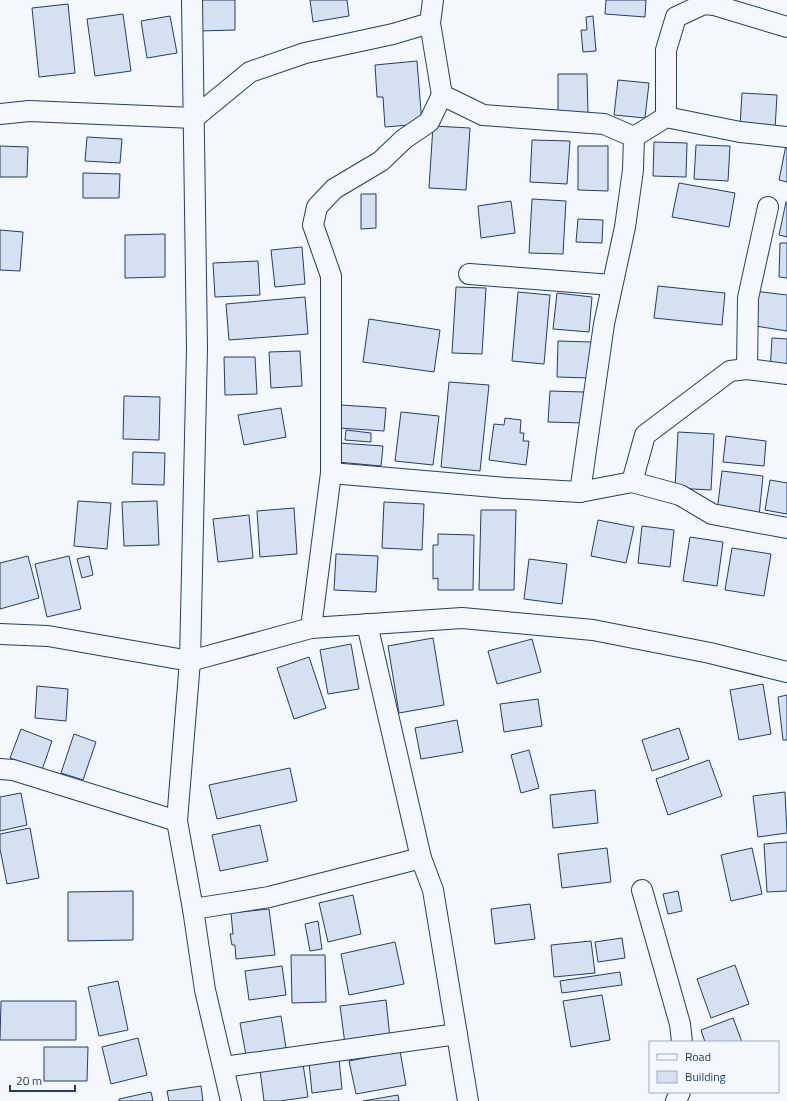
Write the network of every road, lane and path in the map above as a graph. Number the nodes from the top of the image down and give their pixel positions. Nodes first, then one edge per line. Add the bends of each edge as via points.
1 (192, 0) edge
2 (433, 0) edge
3 (430, 23) junction
4 (787, 27) edge
5 (442, 95) junction
6 (0, 114) edge
7 (194, 118) junction
8 (666, 118) junction
9 (634, 137) junction
10 (787, 137) edge
11 (768, 207) dead end
12 (469, 274) dead end
13 (612, 285) junction
14 (747, 369) junction
15 (787, 374) edge
16 (331, 473) junction
17 (632, 482) junction
18 (580, 492) junction
19 (787, 528) edge
20 (367, 624) junction
21 (311, 628) junction
22 (0, 634) edge
23 (190, 661) junction
24 (787, 672) edge
25 (0, 768) edge
26 (177, 821) junction
27 (421, 858) junction
28 (642, 890) dead end
29 (194, 909) junction
30 (457, 1034) junction
31 (682, 1041) edge
32 (224, 1068) junction
33 (231, 1101) edge
34 (468, 1101) edge

1 - 7 street
2 - 3 street
3 - 5 street
3 - 7 street via 385,36 305,53 250,72
4 - 8 street via 704,4 676,17 666,50
5 - 9 street via 483,115 604,124
5 - 16 street via 429,122 404,138 381,161 334,189 316,207 313,225 332,276
6 - 7 street via 29,111
7 - 23 street via 197,348
8 - 9 street
8 - 10 street via 740,132
9 - 13 street via 633,170 625,227
11 - 14 street via 748,298
12 - 13 street
13 - 18 street
14 - 15 street
14 - 17 street via 730,371 645,435
16 - 18 street
16 - 21 street
17 - 18 street
17 - 19 street via 680,495 712,514
20 - 21 street
20 - 24 street via 462,618 594,630
20 - 27 street
21 - 23 street
22 - 23 street via 48,636
23 - 26 street
25 - 26 street
26 - 29 street
27 - 29 street via 269,897
27 - 30 street via 433,890
28 - 31 street via 680,1024
29 - 32 street via 205,990
30 - 32 street
30 - 34 street
32 - 33 street

